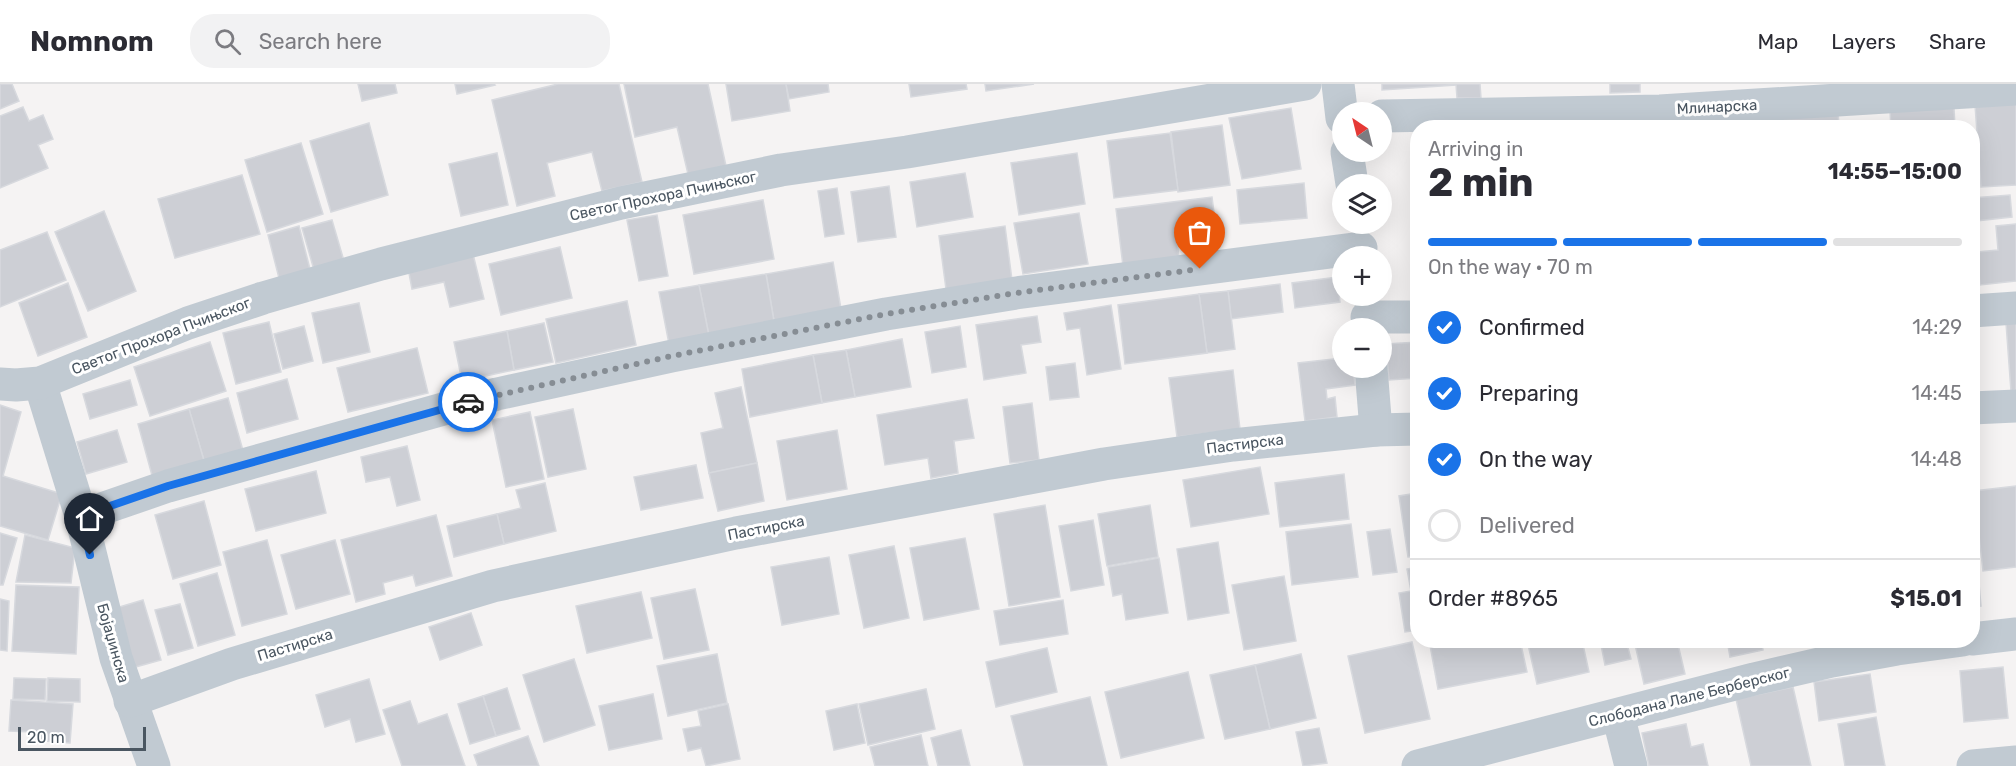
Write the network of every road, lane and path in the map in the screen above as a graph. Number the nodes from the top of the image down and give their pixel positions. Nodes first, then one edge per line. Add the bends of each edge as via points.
1 (1305, 84) edge
2 (1338, 84) edge
3 (2016, 89) edge
4 (1340, 102) edge
5 (1392, 116) edge
6 (1360, 243) edge
7 (2016, 308) edge
8 (1980, 310) edge
9 (1367, 314) edge
10 (1410, 317) edge
11 (1372, 378) edge
12 (40, 382) junction
13 (0, 384) edge
14 (2016, 406) edge
15 (1980, 408) edge
16 (1410, 429) edge
17 (1376, 430) junction
18 (81, 516) junction
19 (2016, 634) edge
20 (1980, 638) edge
21 (1897, 648) edge
22 (130, 701) junction
23 (1618, 715) junction
24 (2016, 762) edge
25 (154, 766) edge
26 (1418, 766) edge
27 (1632, 766) edge
28 (1973, 766) edge

1 - 12 street, Светог Прохора Пчињског via 781,170 621,203 263,298 188,323
2 - 4 street
3 - 5 street, Млинарска via 1660,111
6 - 18 street via 886,314 497,394 180,483
7 - 8 street
9 - 10 street
11 - 17 street
12 - 13 street
12 - 18 street, Бојаџинска
14 - 15 street
16 - 17 street, Пастирска
17 - 22 street, Пастирска via 1104,464 759,529 493,586 232,664
18 - 22 street, Бојаџинска
19 - 20 street
21 - 23 street, Слободана Лале Берберског via 1755,679
22 - 25 street, Бојаџинска
23 - 26 street, Слободана Лале Берберског
23 - 27 street
24 - 28 street

